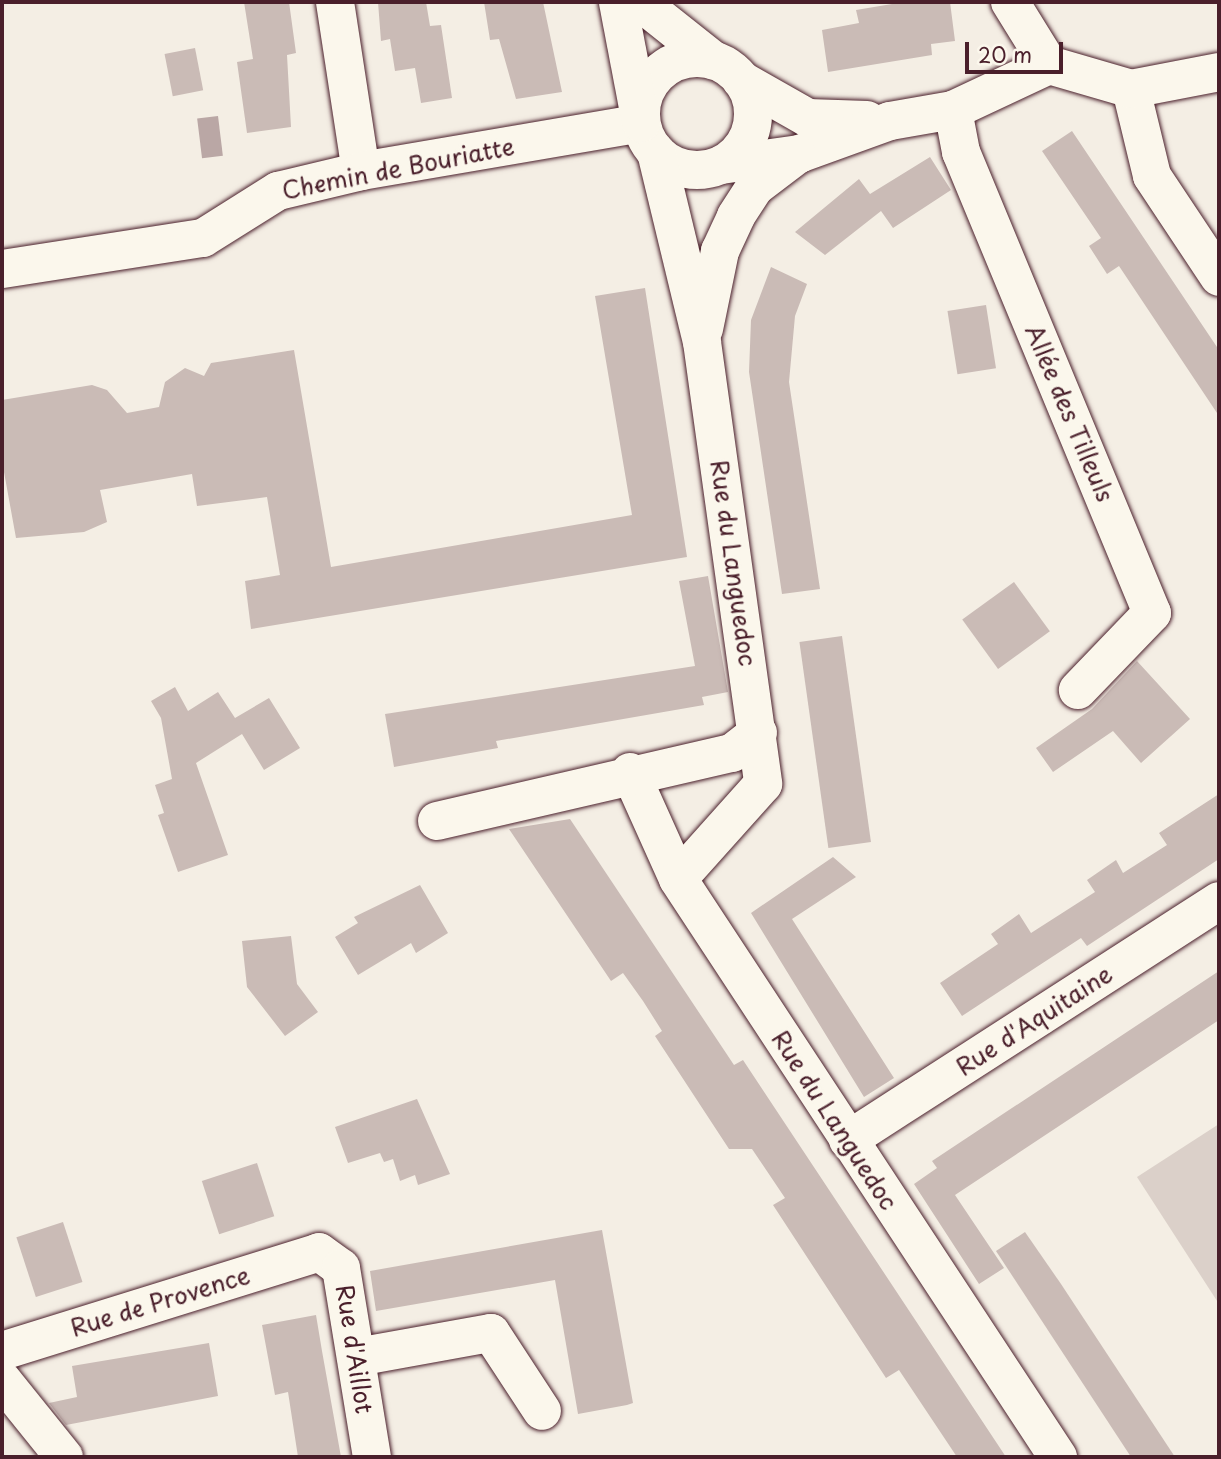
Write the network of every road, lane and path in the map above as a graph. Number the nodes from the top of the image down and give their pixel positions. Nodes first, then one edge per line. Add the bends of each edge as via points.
1 (335, 2) edge
2 (618, 2) edge
3 (640, 2) edge
4 (1010, 2) edge
5 (1049, 65) junction
6 (727, 70) junction
7 (1219, 72) edge
8 (1131, 89) junction
9 (953, 110) junction
10 (890, 121) junction
11 (648, 138) junction
12 (745, 159) junction
13 (361, 171) junction
14 (2, 269) edge
15 (1219, 277) edge
16 (702, 342) junction
17 (1078, 690) dead end
18 (758, 733) junction
19 (630, 772) junction
20 (437, 821) dead end
21 (678, 879) junction
22 (1219, 901) edge
23 (848, 1140) junction
24 (319, 1252) joint
25 (2, 1351) edge
26 (356, 1357) junction
27 (2, 1380) edge
28 (542, 1411) dead end
29 (64, 1457) edge
30 (372, 1457) edge
31 (1058, 1457) edge

1 - 13 street
2 - 11 street, Rue du Languedoc
3 - 6 street
4 - 5 street
5 - 8 street
5 - 9 street
6 - 10 street via 808,118
6 - 11 street via 690,58 662,69 643,98
6 - 12 street via 752,106
7 - 8 street
8 - 15 street via 1152,176
9 - 10 street
9 - 17 street, Allée des Tilleuls via 961,152 1153,612
10 - 12 street, Rue du Languedoc via 799,154
11 - 12 street via 686,169
11 - 13 street, Chemin de Bouriatte
11 - 16 street, Rue du Languedoc
12 - 16 street, Rue du Languedoc
13 - 14 street, Chemin de Bouriatte via 278,191 203,238
16 - 18 street, Rue du Languedoc
18 - 19 street via 732,753
18 - 21 street, Rue du Languedoc via 763,784
19 - 20 street
19 - 21 street, Rue du Languedoc
21 - 23 street, Rue du Languedoc
22 - 23 street, Rue d'Aquitaine
23 - 31 street, Rue du Languedoc
24 - 25 street, Rue de Provence
24 - 26 street, Rue d'Aillot via 341,1268
26 - 28 street via 491,1333
26 - 30 street, Rue d'Aillot
27 - 29 street

